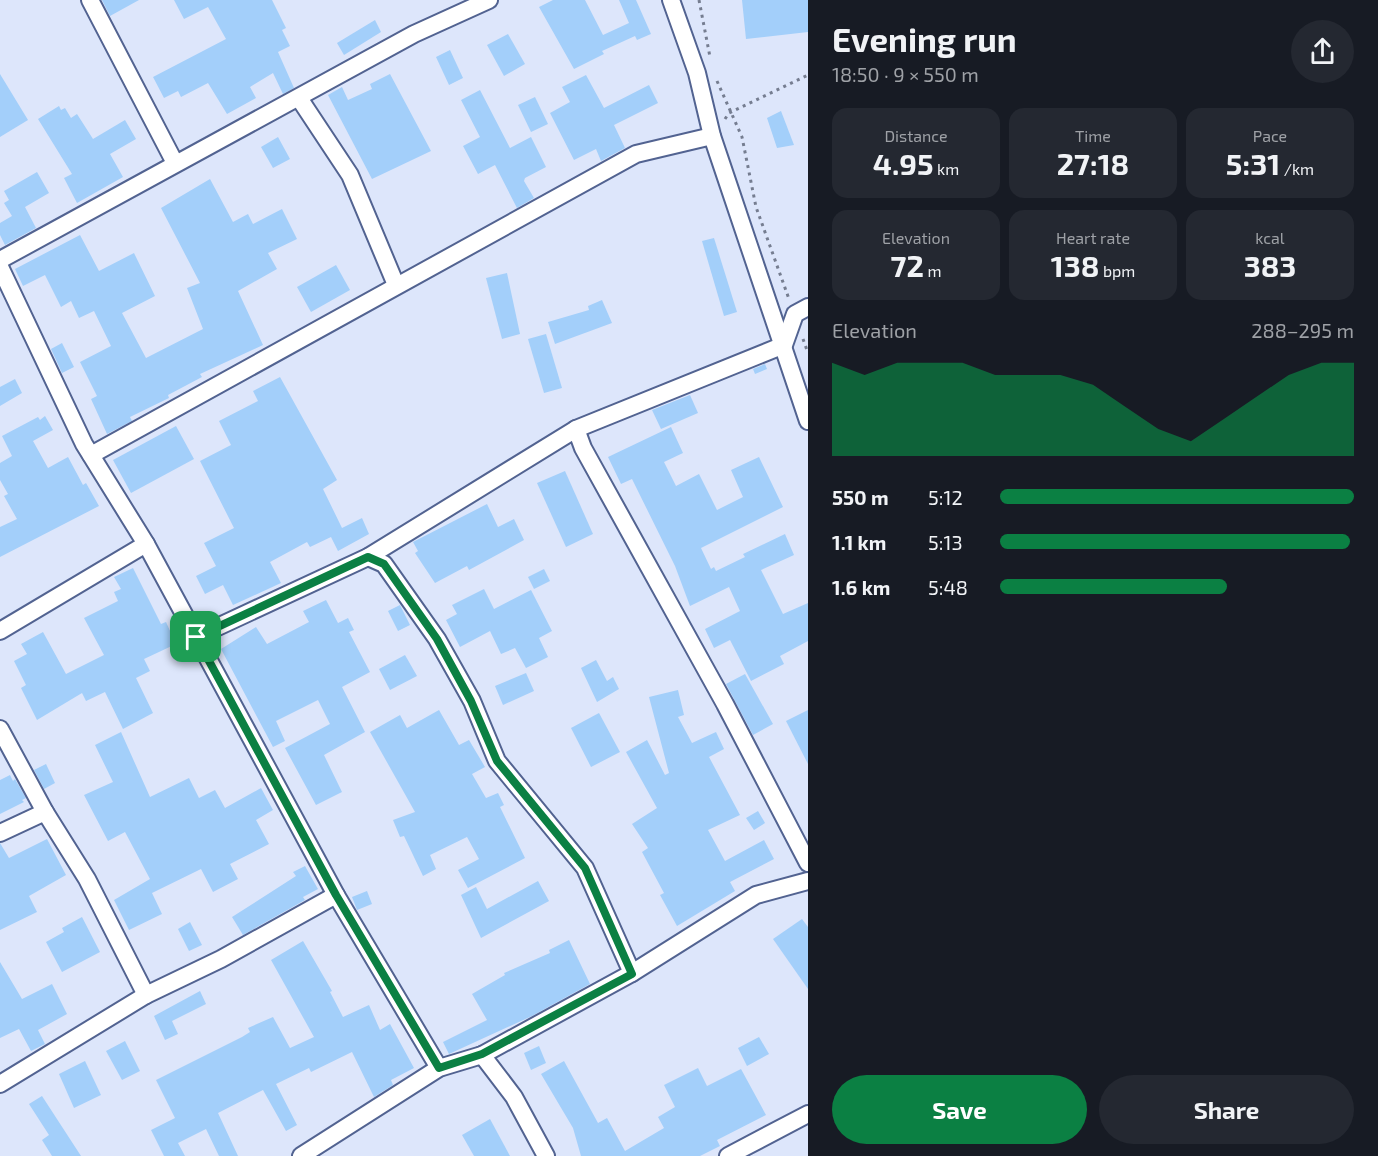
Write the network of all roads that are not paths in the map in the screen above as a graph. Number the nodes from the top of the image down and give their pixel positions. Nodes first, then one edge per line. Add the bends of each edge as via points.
1 (90, 0) edge
2 (489, 0) edge
3 (671, 0) edge
4 (299, 98) junction
5 (712, 136) junction
6 (175, 163) junction
7 (0, 260) edge
8 (0, 267) edge
9 (396, 285) junction
10 (801, 311) edge
11 (784, 345) junction
12 (808, 421) edge
13 (576, 429) junction
14 (91, 455) junction
15 (146, 543) junction
16 (368, 557) junction
17 (0, 630) edge
18 (196, 637) junction
19 (0, 729) edge
20 (45, 812) junction
21 (0, 833) edge
22 (808, 863) edge
23 (808, 881) edge
24 (336, 895) junction
25 (632, 974) junction
26 (146, 995) junction
27 (482, 1054) junction
28 (439, 1068) junction
29 (0, 1084) edge
30 (808, 1114) edge
31 (301, 1156) edge
32 (546, 1156) edge
33 (728, 1156) edge

1 - 6 street
2 - 4 street via 414,34
3 - 5 street via 697,73
4 - 6 street
4 - 9 street via 350,175
5 - 9 street via 636,154
5 - 11 street
6 - 7 street
8 - 14 street
9 - 14 street via 310,337
10 - 11 street
11 - 12 street
11 - 13 street
13 - 16 street
13 - 22 street
14 - 15 street
15 - 17 street
15 - 18 street
16 - 18 street
16 - 25 street via 384,564 437,639 471,701 497,761 585,868
18 - 24 street
19 - 20 street
20 - 21 street
20 - 26 street via 87,879
23 - 25 street via 756,895
24 - 26 street via 221,959
24 - 28 street
25 - 27 street
26 - 29 street
27 - 28 street
27 - 32 street via 514,1097
28 - 31 street
30 - 33 street

